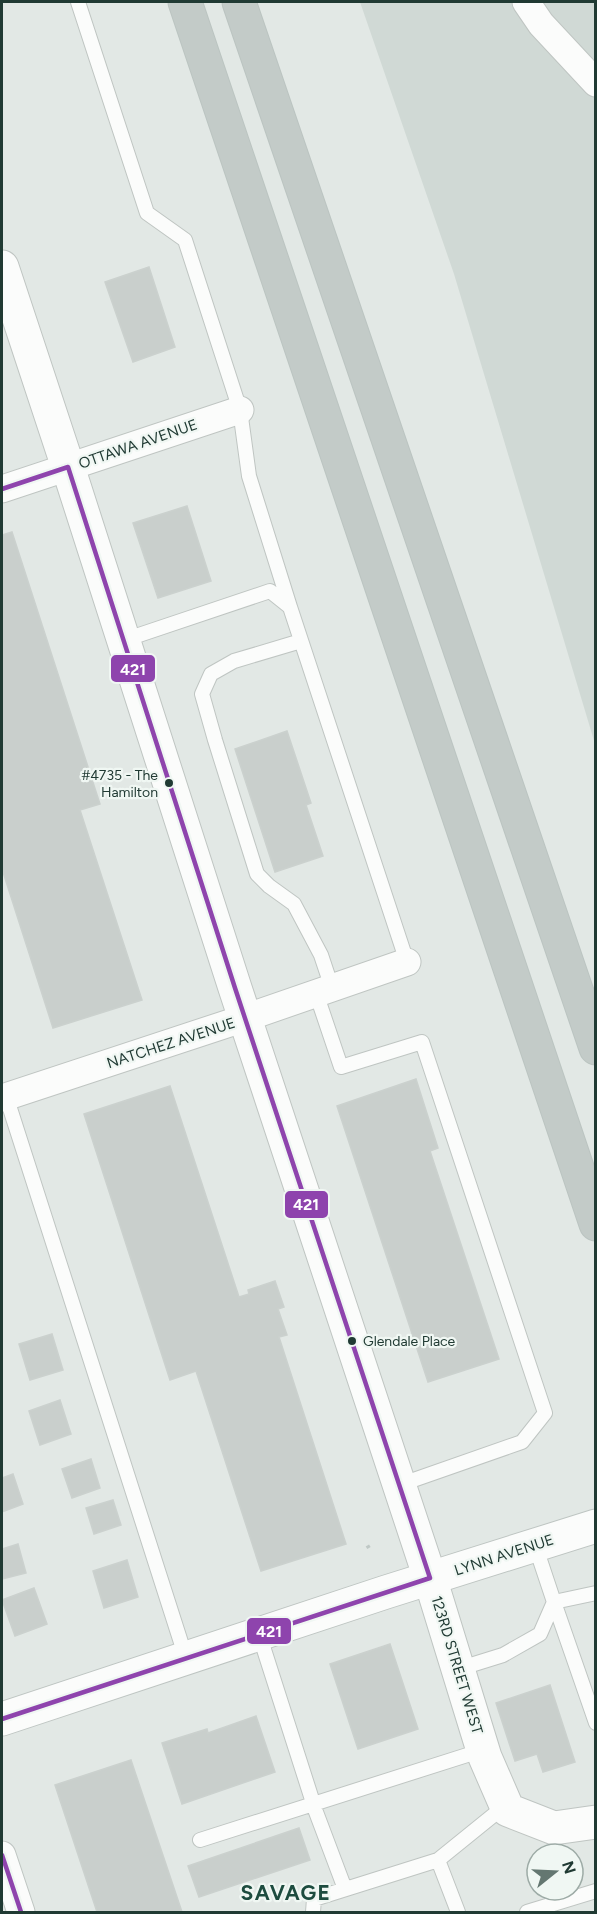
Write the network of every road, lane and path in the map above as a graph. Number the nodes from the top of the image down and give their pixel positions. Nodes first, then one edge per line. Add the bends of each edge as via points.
1 (78, 2) edge
2 (185, 2) edge
3 (239, 2) edge
4 (525, 2) edge
5 (596, 83) edge
6 (2, 267) edge
7 (240, 410) junction
8 (68, 467) junction
9 (2, 489) edge
10 (290, 607) junction
11 (124, 640) junction
12 (302, 641) junction
13 (408, 962) joint
14 (324, 991) junction
15 (245, 1018) junction
16 (596, 1048) edge
17 (4, 1097) edge
18 (596, 1224) edge
19 (399, 1485) junction
20 (596, 1526) edge
21 (535, 1545) junction
22 (430, 1578) junction
23 (596, 1593) edge
24 (554, 1602) junction
25 (259, 1634) junction
26 (186, 1658) junction
27 (458, 1669) junction
28 (2, 1719) edge
29 (596, 1723) edge
30 (483, 1750) junction
31 (314, 1805) junction
32 (506, 1805) junction
33 (596, 1822) edge
34 (200, 1840) dead end
35 (2, 1855) edge
36 (438, 1860) junction
37 (345, 1889) junction
38 (596, 1891) edge
39 (21, 1912) edge
40 (313, 1912) edge
41 (458, 1912) edge
42 (527, 1912) edge

1 - 7 lane via 147,213 185,240
2 - 18 highway
3 - 16 highway
4 - 5 street
6 - 8 street, 123RD STREET WEST
7 - 8 street, OTTAWA AVENUE
7 - 10 lane via 249,476
8 - 9 street, OTTAWA AVENUE
8 - 11 street, 123RD STREET WEST
10 - 11 lane via 270,591
10 - 12 lane
11 - 15 street, 123RD STREET WEST
12 - 13 lane
12 - 14 lane via 234,661 211,674 202,694 257,874 294,904 321,955
13 - 14 street, NATCHEZ AVENUE
14 - 15 street, NATCHEZ AVENUE
14 - 19 lane via 341,1067 422,1042 545,1413 522,1442
15 - 17 street, NATCHEZ AVENUE
15 - 19 street, 123RD STREET WEST
17 - 26 lane
19 - 22 street, 123RD STREET WEST
20 - 21 street, LYNN AVENUE
21 - 22 street, LYNN AVENUE
21 - 24 lane
22 - 25 street, LYNN AVENUE
22 - 27 street, 123RD STREET WEST
23 - 24 lane
24 - 27 lane via 540,1634 502,1654
24 - 29 lane
25 - 26 street, LYNN AVENUE
25 - 31 lane
26 - 28 street, LYNN AVENUE
27 - 30 street, 123RD STREET WEST
30 - 31 lane
30 - 32 street, 123RD STREET WEST
31 - 34 lane
31 - 37 lane
32 - 33 street via 508,1810 554,1828
32 - 36 lane
35 - 39 street
36 - 37 lane
36 - 41 lane
37 - 40 lane via 314,1899
38 - 42 lane

